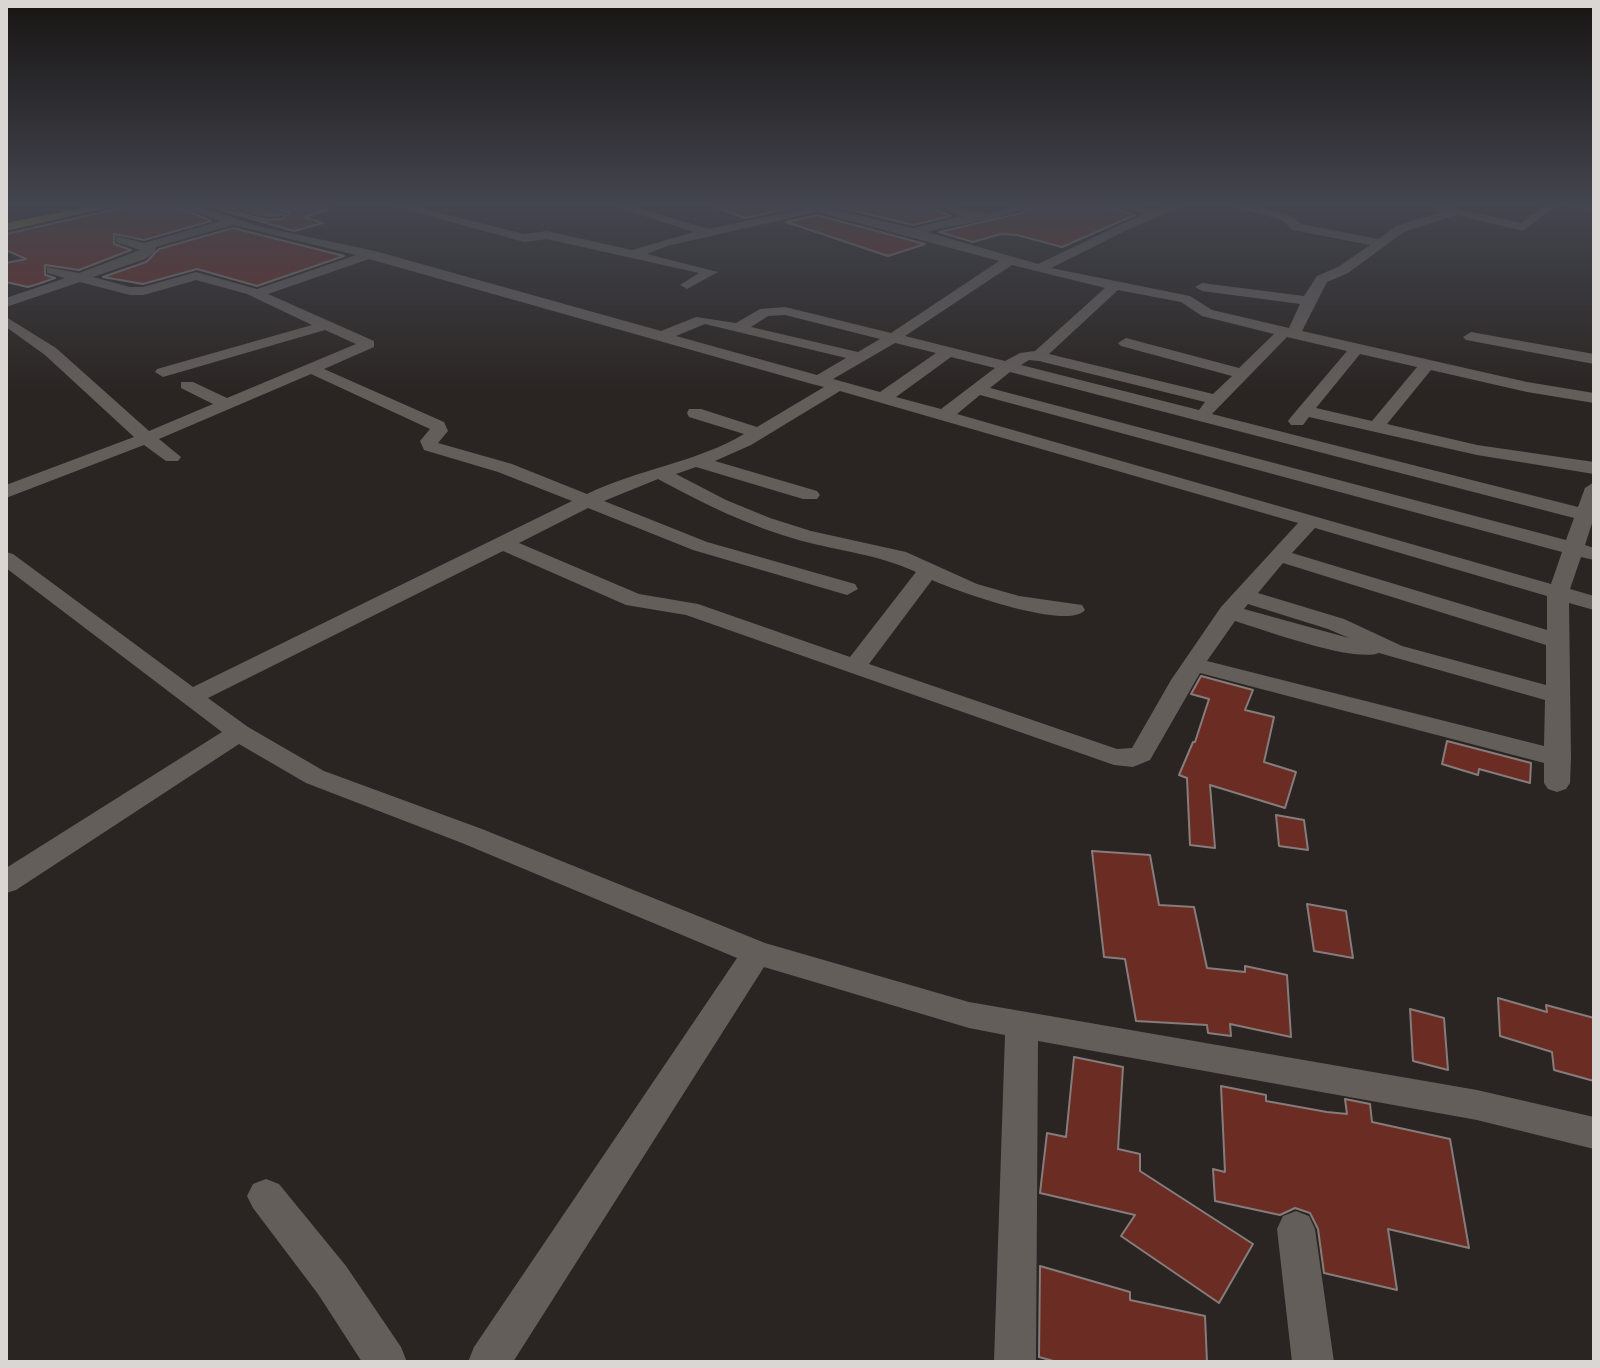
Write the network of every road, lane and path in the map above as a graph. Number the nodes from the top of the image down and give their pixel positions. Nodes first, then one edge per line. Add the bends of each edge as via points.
1 (105, 268) edge
2 (328, 268) edge
3 (419, 268) edge
4 (693, 268) edge
5 (998, 268) edge
6 (1034, 268) edge
7 (1041, 268) edge
8 (1346, 268) edge
9 (1038, 269) junction
10 (52, 270) dead end
11 (82, 277) junction
12 (687, 285) dead end
13 (1114, 287) junction
14 (1202, 287) dead end
15 (253, 293) junction
16 (1308, 301) junction
17 (6, 303) edge
18 (6, 321) edge
19 (327, 325) junction
20 (738, 328) junction
21 (1288, 334) junction
22 (661, 337) junction
23 (1471, 337) dead end
24 (891, 339) junction
25 (1126, 343) dead end
26 (1356, 349) junction
27 (946, 353) junction
28 (860, 357) junction
29 (1037, 357) junction
30 (1594, 359) edge
31 (1427, 364) junction
32 (1007, 366) junction
33 (310, 368) junction
34 (163, 372) dead end
35 (1243, 374) junction
36 (827, 384) junction
37 (187, 385) dead end
38 (976, 389) junction
39 (1594, 398) edge
40 (882, 399) junction
41 (1217, 400) junction
42 (225, 404) junction
43 (1305, 411) junction
44 (695, 413) dead end
45 (943, 416) junction
46 (1201, 417) junction
47 (1376, 427) junction
48 (759, 433) junction
49 (1284, 436) junction
50 (145, 439) junction
51 (1477, 450) junction
52 (1156, 456) junction
53 (172, 457) dead end
54 (695, 461) junction
55 (1594, 468) edge
56 (659, 472) junction
57 (1594, 479) edge
58 (1594, 488) edge
59 (7, 490) edge
60 (810, 495) dead end
61 (587, 501) junction
62 (1588, 512) edge
63 (1311, 520) junction
64 (505, 544) junction
65 (1573, 549) junction
66 (1594, 554) edge
67 (1278, 555) junction
68 (6, 558) edge
69 (930, 568) junction
70 (847, 589) dead end
71 (1558, 593) junction
72 (1594, 603) edge
73 (1236, 604) junction
74 (1074, 610) dead end
75 (1558, 641) junction
76 (1193, 664) junction
77 (854, 668) junction
78 (1558, 696) junction
79 (191, 697) junction
80 (239, 733) junction
81 (6, 882) edge
82 (757, 953) junction
83 (1022, 1025) junction
84 (1594, 1133) edge
85 (266, 1196) dead end
86 (1296, 1229) dead end
87 (386, 1362) edge
88 (489, 1362) edge
89 (1015, 1362) edge
90 (1313, 1362) edge

1 - 11 street
2 - 15 street
3 - 22 street
4 - 12 street via 711,272
5 - 24 street
6 - 9 street
7 - 9 street
8 - 16 street via 1322,279
9 - 13 street
10 - 11 street
11 - 15 street via 135,292 203,276
11 - 17 street
13 - 21 street via 1185,299 1207,313
13 - 29 street
14 - 16 street
15 - 19 street
16 - 21 street
18 - 50 street via 53,351
19 - 33 street via 369,344
19 - 34 street
20 - 22 street via 701,320
20 - 24 street via 775,310
20 - 28 street
21 - 26 street
21 - 35 street
22 - 36 street
23 - 30 street
24 - 27 street
24 - 28 street
25 - 35 street
26 - 31 street
26 - 43 street
27 - 32 street
27 - 40 street
28 - 36 street
29 - 32 street via 1025,356
29 - 41 street
31 - 39 street
31 - 47 street
32 - 38 street
32 - 46 street
33 - 42 street
33 - 61 street via 438,426 430,446 505,468
35 - 41 street
36 - 40 street
36 - 48 street
37 - 42 street
38 - 45 street
38 - 52 street
40 - 45 street
41 - 46 street
42 - 50 street
43 - 47 street
43 - 49 street
44 - 48 street
45 - 52 street
46 - 49 street
46 - 52 street
47 - 51 street
48 - 54 street
49 - 62 street
50 - 53 street
50 - 59 street
51 - 55 street
51 - 57 street
52 - 63 street
52 - 65 street
54 - 56 street
54 - 60 street
56 - 61 street
56 - 69 street via 763,522
58 - 62 street
61 - 64 street
61 - 70 street via 700,546
62 - 65 street
63 - 67 street
63 - 71 street
64 - 77 street via 634,600 690,609
64 - 79 street
65 - 66 street
65 - 71 street
67 - 73 street
67 - 75 street
68 - 79 street
69 - 74 street via 969,589
69 - 77 street
71 - 72 street
71 - 75 street
73 - 76 street
73 - 78 street via 1336,624 1394,651
75 - 78 street
76 - 77 street via 1149,742 1133,759
76 - 78 street via 1558,770
79 - 80 street
80 - 81 street
80 - 82 street via 315,777
82 - 83 street via 969,1015
82 - 88 street
83 - 84 street via 1477,1105
83 - 89 street
85 - 87 street via 332,1280
86 - 90 street

